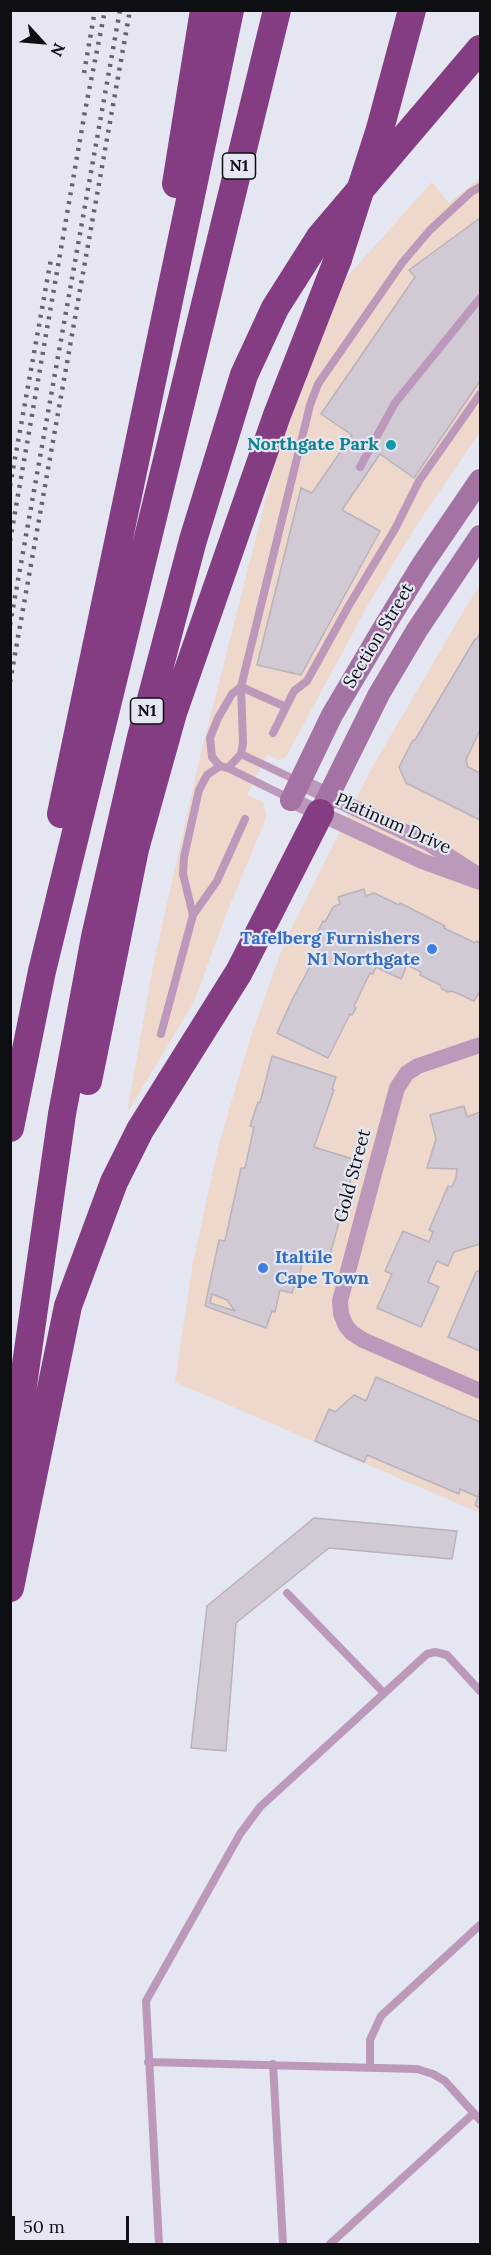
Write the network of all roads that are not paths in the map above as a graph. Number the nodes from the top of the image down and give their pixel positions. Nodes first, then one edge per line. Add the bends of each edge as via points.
1 (204, 10) edge
2 (230, 10) edge
3 (277, 10) edge
4 (412, 10) edge
5 (480, 49) edge
6 (480, 59) edge
7 (446, 90) junction
8 (480, 187) edge
9 (480, 298) edge
10 (165, 326) junction
11 (480, 394) edge
12 (360, 466) dead end
13 (480, 480) edge
14 (480, 536) edge
15 (241, 687) junction
16 (286, 707) junction
17 (273, 733) dead end
18 (241, 754) junction
19 (224, 767) junction
20 (295, 791) junction
21 (324, 805) junction
22 (245, 819) dead end
23 (480, 877) edge
24 (480, 882) edge
25 (193, 915) junction
26 (42, 971) junction
27 (161, 1034) dead end
28 (480, 1045) edge
29 (10, 1128) edge
30 (480, 1391) edge
31 (21, 1399) junction
32 (10, 1546) edge
33 (10, 1588) edge
34 (287, 1593) dead end
35 (480, 1691) edge
36 (383, 1692) junction
37 (480, 1925) edge
38 (148, 2062) junction
39 (273, 2064) junction
40 (370, 2067) junction
41 (474, 2113) junction
42 (480, 2120) edge
43 (159, 2244) edge
44 (283, 2244) edge
45 (330, 2244) edge

1 - 10 highway via 172,215
2 - 10 highway
3 - 26 highway, N1
4 - 31 highway, bridge via 380,129 338,259 277,415 172,713 135,849 83,1106 53,1288
5 - 7 highway, N1
6 - 7 highway
7 - 31 highway, N1 via 320,237 275,308 244,375 190,552 141,737 95,937 62,1114
8 - 15 lane via 430,230 402,262 318,384 309,405
9 - 12 lane via 395,403
10 - 26 highway via 47,877
11 - 16 lane via 419,481 395,530 307,681 294,691
13 - 20 street, Section Street via 384,627 332,715
14 - 21 street, Section Street via 379,694
15 - 16 lane
15 - 18 lane
15 - 19 lane via 232,693 210,738 212,757
16 - 17 lane
18 - 19 lane
18 - 20 lane
19 - 20 lane
19 - 25 lane via 207,775 199,790 184,857 183,874
20 - 21 street, Platinum Drive
21 - 23 street, Platinum Drive via 428,843
21 - 24 street, Platinum Drive via 422,861
21 - 33 highway via 238,972 140,1130 114,1182 68,1306
22 - 25 lane via 217,881
25 - 27 lane
26 - 29 highway, N1
28 - 30 street, Gold Street via 418,1066 407,1073 397,1088 340,1301 341,1314 352,1333
31 - 32 highway, N1
34 - 36 lane
35 - 36 lane via 447,1655 435,1652 427,1654
36 - 38 lane via 260,1807 240,1834 146,2001
37 - 40 lane via 381,2016 370,2040
38 - 39 lane
38 - 43 lane
39 - 40 lane
39 - 44 lane
40 - 41 lane via 417,2069 433,2074 445,2081
41 - 42 lane
41 - 45 lane

